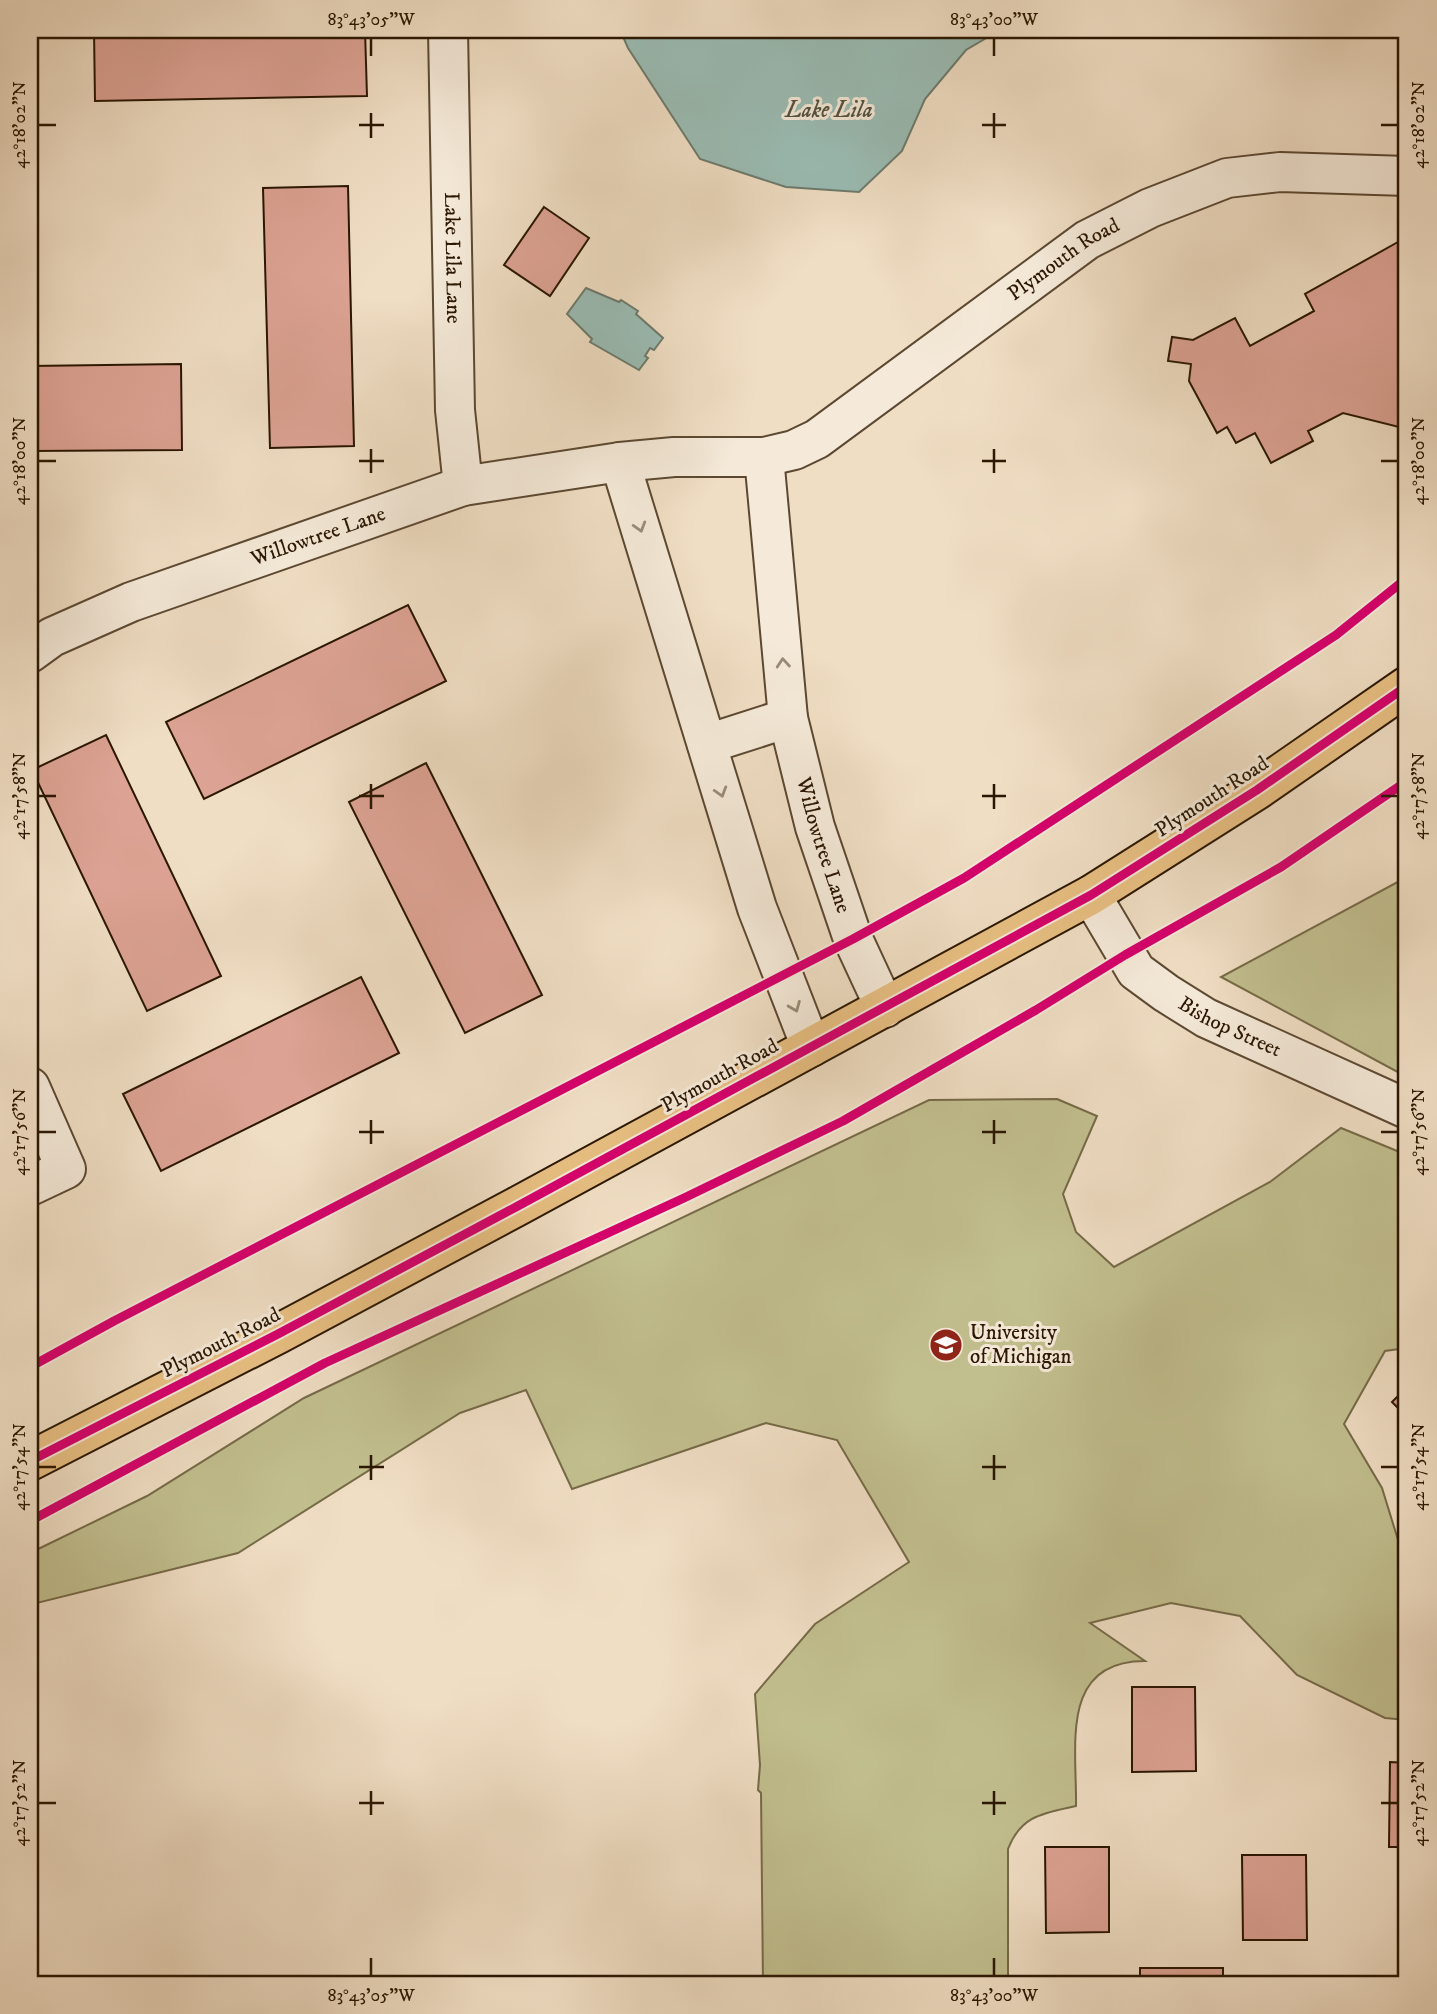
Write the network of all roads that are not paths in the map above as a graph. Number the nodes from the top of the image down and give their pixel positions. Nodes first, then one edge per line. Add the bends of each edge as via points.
1 (448, 30) edge
2 (1407, 176) edge
3 (764, 457) junction
4 (621, 462) junction
5 (463, 486) junction
6 (30, 653) edge
7 (1407, 687) edge
8 (788, 718) junction
9 (707, 744) junction
10 (1091, 895) junction
11 (885, 1008) junction
12 (811, 1047) junction
13 (30, 1087) edge
14 (1407, 1110) edge
15 (30, 1186) edge
16 (30, 1461) edge

1 - 5 street, Lake Lila Lane via 455,410
2 - 3 street, Plymouth Road via 1280,172 1227,178 1150,208 1087,240 817,439
3 - 4 street, Willowtree Lane
8 -> 3 street, Willowtree Lane
4 - 5 street, Willowtree Lane
4 -> 9 street
5 - 6 street, Willowtree Lane via 131,602 52,637
7 - 10 main road, Plymouth Road via 1257,790
8 - 9 street
8 - 11 street, Willowtree Lane via 815,827 853,939
9 -> 12 street via 757,908
10 - 11 main road, Plymouth Road
10 - 14 street, Bishop Street via 1136,971 1166,993 1206,1018
11 - 12 main road, Plymouth Road
12 - 16 main road, Plymouth Road
13 - 15 street via 66,1169

